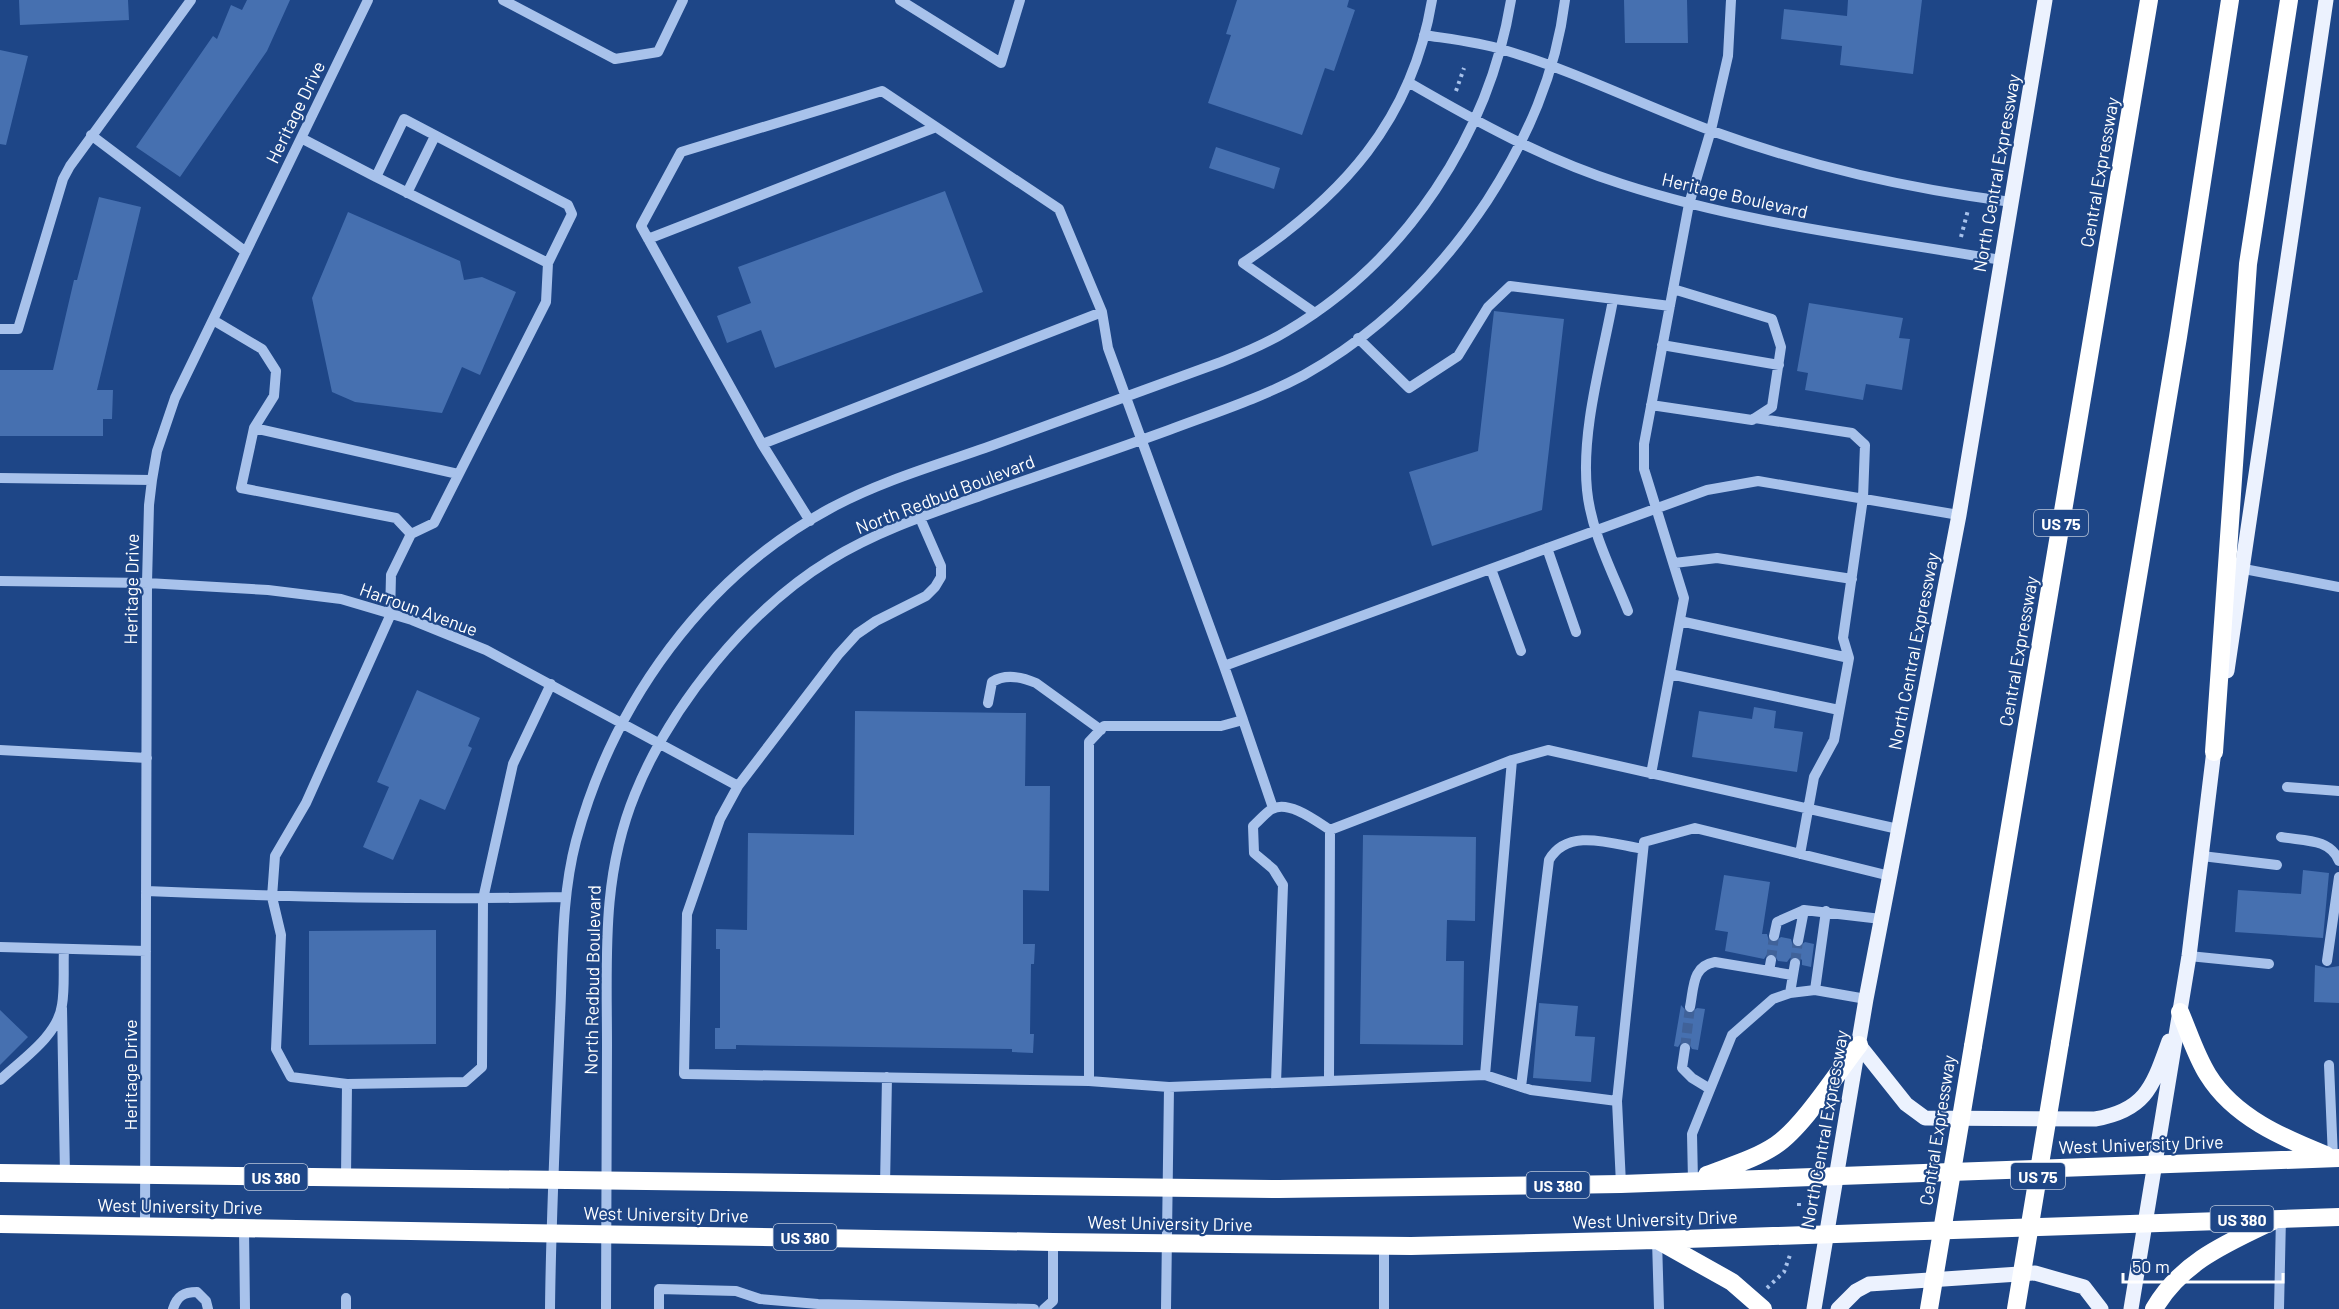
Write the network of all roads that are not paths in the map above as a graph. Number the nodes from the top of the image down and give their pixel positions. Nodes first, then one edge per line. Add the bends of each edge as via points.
1 (191, 0) edge
2 (368, 0) edge
3 (503, 0) edge
4 (683, 0) edge
5 (900, 0) edge
6 (1020, 0) edge
7 (1432, 0) edge
8 (1511, 0) edge
9 (1565, 0) edge
10 (1731, 0) edge
11 (2045, 0) edge
12 (2149, 0) edge
13 (2230, 0) edge
14 (2289, 0) edge
15 (2326, 0) edge
16 (1424, 35) junction
17 (1502, 49) junction
18 (1553, 66) junction
19 (1408, 82) junction
20 (1474, 120) junction
21 (936, 127) junction
22 (1711, 130) junction
23 (91, 135) junction
24 (435, 136) junction
25 (301, 138) junction
26 (1521, 144) junction
27 (376, 177) junction
28 (407, 193) junction
29 (2011, 202) junction
30 (1689, 204) junction
31 (648, 238) junction
32 (246, 252) junction
33 (2001, 260) junction
34 (548, 263) junction
35 (1673, 290) junction
36 (1613, 300) junction
37 (1670, 306) junction
38 (1102, 312) junction
39 (1315, 313) junction
40 (213, 320) junction
41 (0, 329) edge
42 (1358, 339) junction
43 (1662, 345) junction
44 (1779, 365) junction
45 (1127, 397) junction
46 (1652, 405) junction
47 (1755, 418) junction
48 (254, 428) junction
49 (1142, 440) junction
50 (762, 444) junction
51 (458, 474) junction
52 (0, 478) edge
53 (152, 480) junction
54 (1863, 498) junction
55 (1657, 508) junction
56 (1959, 515) junction
57 (920, 518) junction
58 (810, 521) junction
59 (1596, 530) junction
60 (411, 534) junction
61 (1547, 548) junction
62 (1674, 563) junction
63 (1491, 569) junction
64 (2244, 569) junction
65 (1851, 579) junction
66 (0, 580) edge
67 (147, 583) junction
68 (2339, 587) edge
69 (1628, 612) dead end
70 (390, 616) junction
71 (1680, 621) junction
72 (1576, 632) dead end
73 (1521, 651) dead end
74 (1849, 658) junction
75 (1224, 666) junction
76 (1670, 674) junction
77 (551, 684) junction
78 (988, 703) dead end
79 (1839, 710) junction
80 (1244, 720) junction
81 (622, 723) junction
82 (1101, 730) junction
83 (661, 743) junction
84 (0, 750) edge
85 (2214, 752) junction
86 (147, 758) junction
87 (1512, 760) junction
88 (1651, 774) junction
89 (738, 786) junction
90 (2287, 787) dead end
91 (2339, 792) edge
92 (1273, 808) junction
93 (1809, 809) junction
94 (1898, 829) junction
95 (1330, 830) junction
96 (2282, 837) dead end
97 (1643, 849) junction
98 (1800, 854) junction
99 (2202, 856) junction
100 (2339, 861) edge
101 (2277, 865) dead end
102 (1890, 876) junction
103 (2339, 877) edge
104 (146, 891) junction
105 (272, 897) junction
106 (566, 897) junction
107 (483, 899) junction
108 (1804, 910) junction
109 (1826, 911) junction
110 (1881, 919) junction
111 (1774, 936) tunnel mouth
112 (1798, 941) tunnel mouth
113 (0, 947) edge
114 (64, 949) junction
115 (146, 951) junction
116 (2189, 956) junction
117 (2327, 961) dead end
118 (1794, 963) tunnel mouth
119 (2270, 964) dead end
120 (1792, 975) junction
121 (1815, 990) junction
122 (1790, 993) junction
123 (1866, 999) junction
124 (1690, 1007) tunnel mouth
125 (62, 1008) junction
126 (2180, 1011) junction
127 (1859, 1045) junction
128 (1685, 1048) tunnel mouth
129 (2329, 1065) dead end
130 (1485, 1075) junction
131 (887, 1077) junction
132 (0, 1080) edge
133 (1329, 1080) junction
134 (1089, 1081) junction
135 (1276, 1083) junction
136 (347, 1084) junction
137 (1169, 1087) junction
138 (1521, 1087) junction
139 (1710, 1089) junction
140 (1617, 1101) junction
141 (2336, 1158) edge
142 (2156, 1165) junction
143 (0, 1173) edge
144 (65, 1175) junction
145 (146, 1175) junction
146 (1837, 1175) junction
147 (346, 1177) junction
148 (553, 1180) junction
149 (1693, 1181) junction
150 (606, 1182) junction
151 (1621, 1184) junction
152 (885, 1186) junction
153 (1168, 1189) junction
154 (2281, 1217) junction
155 (2339, 1217) edge
156 (2146, 1223) junction
157 (0, 1224) edge
158 (145, 1226) junction
159 (244, 1228) junction
160 (551, 1233) junction
161 (606, 1234) junction
162 (1826, 1234) junction
163 (1657, 1240) junction
164 (1053, 1242) junction
165 (1165, 1244) junction
166 (1384, 1245) junction
167 (754, 1297) junction
168 (873, 1307) edge
169 (173, 1309) edge
170 (208, 1309) edge
171 (245, 1309) edge
172 (550, 1309) edge
173 (606, 1309) edge
174 (659, 1309) edge
175 (751, 1309) edge
176 (1008, 1309) edge
177 (1034, 1309) edge
178 (1044, 1309) edge
179 (1166, 1309) edge
180 (1384, 1309) edge
181 (1659, 1309) edge
182 (1763, 1309) edge
183 (1814, 1309) edge
184 (1838, 1309) edge
185 (1929, 1309) edge
186 (2016, 1309) edge
187 (2101, 1309) edge
188 (2131, 1309) edge
189 (2154, 1309) edge
190 (2278, 1309) edge

1 - 23 street
2 - 25 street, Heritage Drive
3 - 4 street via 615,58 658,52
5 - 6 street via 1001,63
7 - 16 street
8 - 17 street, North Redbud Boulevard
9 - 18 street, North Redbud Boulevard
10 - 22 street via 1728,56
11 - 29 main road, North Central Expressway
12 - 185 highway, Central Expressway / US 75, bridge
13 - 186 highway, US 75, bridge via 2178,337
14 - 85 highway via 2247,264
15 - 64 main road
16 - 17 street
16 - 19 street
17 - 18 street
17 - 20 street, North Redbud Boulevard
18 - 22 street
18 - 26 street, North Redbud Boulevard
19 - 20 street, Heritage Boulevard
19 - 39 street via 1382,132 1343,183 1294,228 1243,263
20 - 26 street, Heritage Boulevard
20 - 39 street, North Redbud Boulevard via 1417,218 1378,259
21 - 31 street
21 - 31 street via 882,91 681,152 642,226
21 - 38 street via 1059,210
22 - 29 street via 1863,177
22 - 30 street
23 - 32 street
23 - 41 street via 63,179 18,329
24 - 27 street via 404,119
24 - 28 street
24 - 34 street via 568,205 572,214
25 - 27 street
25 - 32 street, Heritage Drive
26 - 30 street, Heritage Boulevard via 1620,184
26 - 42 street, North Redbud Boulevard via 1446,257 1409,298
27 - 28 street
28 - 34 street
29 - 33 main road, North Central Expressway
30 - 33 street, Heritage Boulevard via 1777,223
30 - 35 street
31 - 50 street
32 - 40 street, Heritage Drive
33 - 56 main road, North Central Expressway
34 - 51 street via 546,302
35 - 37 street
35 - 44 street via 1772,319 1781,347
36 - 37 street
36 - 42 street via 1510,286 1488,307 1458,356 1409,388
36 - 59 street via 1586,451 1587,492
37 - 43 street
38 - 45 street via 1108,348
38 - 50 street
39 - 45 street, North Redbud Boulevard via 1262,345
40 - 48 street via 262,349 276,370 274,396
40 - 53 street, Heritage Drive via 175,398 157,451
42 - 49 street, North Redbud Boulevard via 1282,386
43 - 44 street
43 - 46 street
44 - 47 street via 1772,407
45 - 49 street
45 - 58 street, North Redbud Boulevard via 894,481
46 - 47 street
46 - 55 street via 1644,444 1644,469
47 - 54 street via 1852,433 1865,445
48 - 51 street
48 - 60 street via 241,488 396,518
49 - 57 street, North Redbud Boulevard
49 - 75 street
50 - 58 street
51 - 60 street via 434,523
52 - 53 street
53 - 67 street, Heritage Drive
54 - 55 street via 1758,482 1707,490
54 - 56 street
54 - 65 street
55 - 59 street
55 - 62 street
56 - 94 main road, North Central Expressway
57 - 83 street, North Redbud Boulevard via 835,557 776,601 707,673
57 - 89 street via 941,566 941,577 935,587 926,597 857,634
58 - 81 street, North Redbud Boulevard via 775,545 707,604 657,665
59 - 61 street
59 - 69 street
60 - 70 street via 391,575
61 - 63 street
61 - 72 street
62 - 65 street via 1717,558
62 - 71 street via 1684,598
63 - 73 street
63 - 75 street
64 - 68 street
64 - 85 main road
65 - 74 street via 1843,638
66 - 67 street, Harroun Avenue
67 - 70 street, Harroun Avenue via 341,599
67 - 86 street, Heritage Drive
70 - 77 street, Harroun Avenue via 412,620 486,650
70 - 105 street via 306,803 275,856
71 - 74 street
71 - 76 street
74 - 79 street
75 - 80 street
76 - 79 street
76 - 88 street
77 - 81 street, Harroun Avenue
77 - 107 street via 513,764
78 - 82 street via 992,682 999,677 1024,678
79 - 93 street via 1834,740 1814,777
80 - 82 street via 1221,726 1104,726
80 - 92 street
81 - 83 street, Harroun Avenue
81 - 106 street, North Redbud Boulevard via 576,841
82 - 134 street via 1089,742
83 - 89 street, Harroun Avenue
83 - 150 street, North Redbud Boulevard via 635,792 610,879
84 - 86 street
85 - 99 main road
86 - 104 street, Heritage Drive
87 - 88 street via 1548,750
87 - 95 street
87 - 130 street
88 - 93 street
89 - 131 street via 720,819 687,914 684,1074
90 - 91 street
92 - 95 street via 1288,808
92 - 135 street via 1253,826 1254,853 1274,869 1283,885
93 - 94 street
93 - 98 street
94 - 102 main road, North Central Expressway
95 - 133 street
96 - 100 street via 2328,845
97 - 98 street via 1644,842 1695,828
97 - 138 street via 1574,841 1555,850 1549,860
97 - 140 street
98 - 102 street
99 - 101 street
99 - 116 main road
102 - 110 main road, North Central Expressway
103 - 117 street
104 - 105 street
104 - 115 street, Heritage Drive
105 - 107 street
105 - 136 street via 281,935 276,1049 291,1077
106 - 107 street
106 - 148 street, North Redbud Boulevard
107 - 136 street via 482,1067 465,1082
108 - 109 street
108 - 111 street via 1777,922
108 - 112 street
109 - 110 street
109 - 121 street
110 - 123 main road, North Central Expressway
113 - 114 street
114 - 115 street
114 - 125 street
115 - 145 street, Heritage Drive
116 - 119 street
116 - 126 main road
118 - 120 street
120 - 122 street
120 - 124 street via 1770,966 1707,963 1695,976
121 - 122 street
121 - 123 street
122 - 139 street via 1773,999 1732,1035
123 - 127 main road, North Central Expressway
125 - 132 street via 46,1035
125 - 144 street
126 - 127 main road via 2152,1087 2129,1109 2095,1119 1925,1118 1906,1104
126 - 141 highway via 2208,1075 2229,1099 2255,1122 2283,1138
126 - 142 main road
127 - 146 main road, North Central Expressway
127 - 149 highway via 1781,1141 1747,1160
128 - 139 street via 1682,1068
129 - 141 street
130 - 133 street
130 - 138 street
131 - 134 street
131 - 152 street
133 - 135 street
134 - 137 street
135 - 137 street
136 - 147 street
137 - 153 street
138 - 140 street
139 - 149 street via 1692,1134
140 - 151 street
141 - 142 highway, West University Drive / US 380
142 - 146 highway, West University Drive / US 380
142 - 156 main road
143 - 144 highway, West University Drive / US 380
144 - 145 highway, West University Drive / US 380
145 - 147 highway, West University Drive / US 380
145 - 158 street, Heritage Drive
146 - 149 highway, West University Drive / US 380
146 - 162 main road, North Central Expressway
147 - 148 highway, West University Drive / US 380
148 - 150 highway, West University Drive / US 380
148 - 160 street, North Redbud Boulevard
149 - 151 highway, West University Drive / US 380
150 - 152 highway, West University Drive / US 380
150 - 161 street, North Redbud Boulevard
151 - 153 highway, West University Drive / US 380
152 - 153 highway, West University Drive / US 380
153 - 165 street
154 - 155 highway, West University Drive / US 380
154 - 156 highway, West University Drive / US 380
154 - 189 highway via 2215,1249 2184,1271
154 - 190 street
156 - 162 highway, West University Drive / US 380
156 - 188 main road
157 - 158 highway, West University Drive / US 380
158 - 159 highway, West University Drive / US 380
159 - 160 highway, West University Drive / US 380
159 - 171 street
160 - 161 highway, West University Drive / US 380
160 - 172 street, North Redbud Boulevard
161 - 164 highway, West University Drive / US 380
161 - 173 street, North Redbud Boulevard
162 - 163 highway, West University Drive / US 380
162 - 183 main road, North Central Expressway
163 - 166 highway, West University Drive / US 380
163 - 181 street
163 - 182 highway via 1732,1282
164 - 165 highway, West University Drive / US 380
164 - 178 street via 1053,1301
165 - 166 highway, West University Drive / US 380
165 - 179 street
166 - 180 street
167 - 168 street
167 - 174 street via 736,1291 659,1289
167 - 175 street
168 - 176 street
169 - 170 street via 176,1300 186,1292 197,1292
176 - 177 street
184 - 187 main road via 1856,1291 1877,1283 2035,1273 2084,1287

